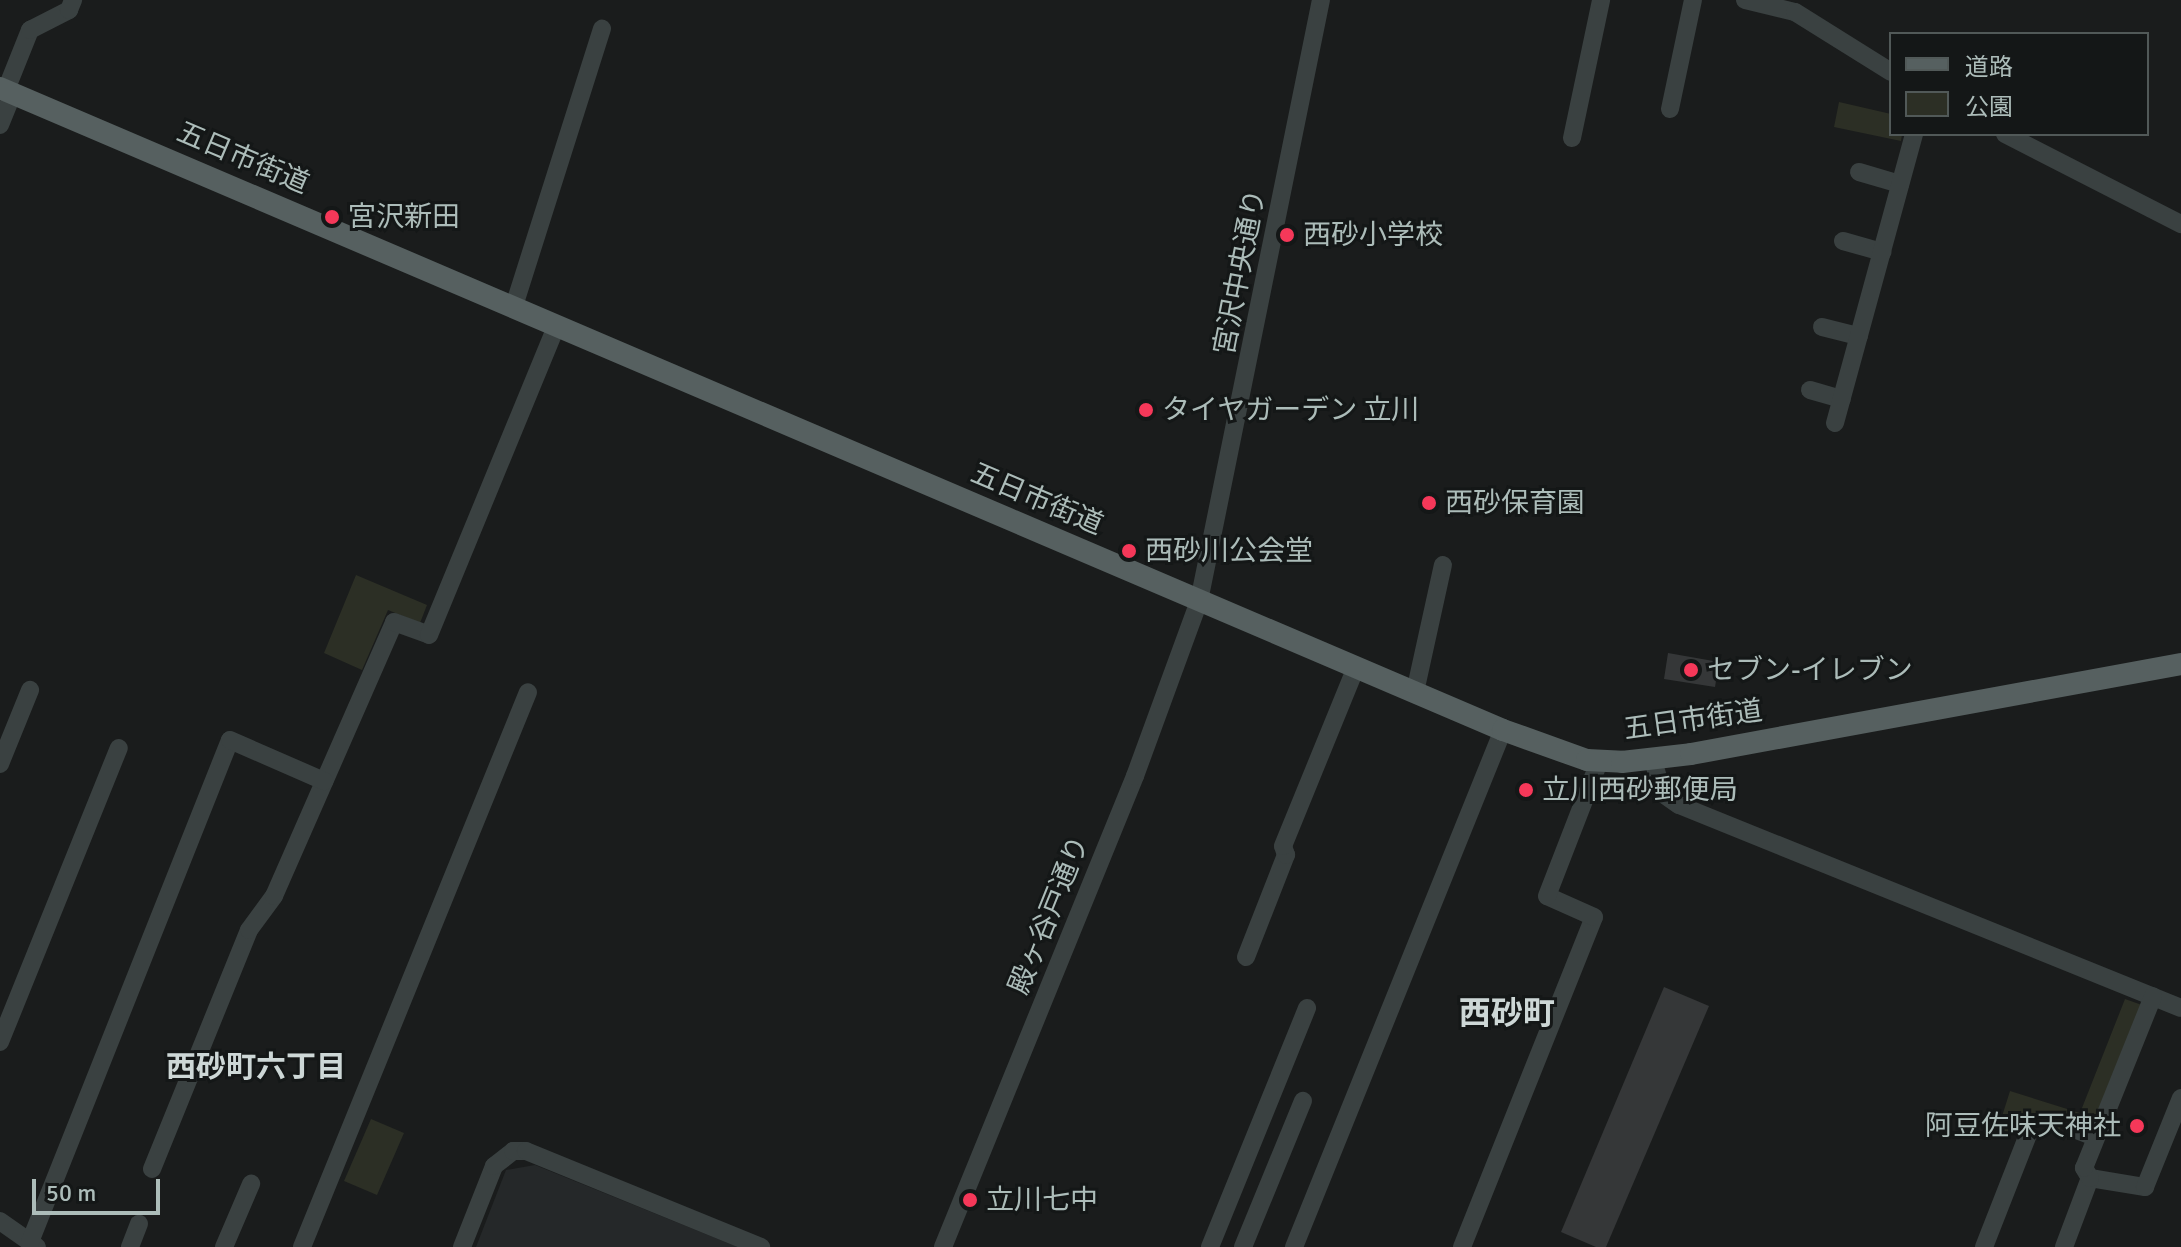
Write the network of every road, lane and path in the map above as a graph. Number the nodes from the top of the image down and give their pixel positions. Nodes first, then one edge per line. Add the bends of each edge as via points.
1 (73, 0) edge
2 (1321, 0) edge
3 (1601, 0) edge
4 (1693, 0) edge
5 (1745, 0) edge
6 (1796, 6) edge
7 (602, 29) dead end
8 (1889, 71) edge
9 (6, 90) edge
10 (1670, 109) dead end
11 (0, 125) edge
12 (1913, 136) edge
13 (2009, 136) edge
14 (1572, 138) dead end
15 (1859, 172) dead end
16 (1900, 184) junction
17 (2181, 224) edge
18 (1843, 241) dead end
19 (1882, 252) junction
20 (514, 306) junction
21 (557, 325) junction
22 (1822, 327) dead end
23 (1859, 336) junction
24 (1810, 390) dead end
25 (1842, 399) junction
26 (1835, 423) dead end
27 (1443, 565) dead end
28 (1199, 601) junction
29 (2181, 664) edge
30 (1356, 667) junction
31 (30, 690) dead end
32 (528, 692) dead end
33 (1415, 692) junction
34 (1503, 730) junction
35 (119, 748) dead end
36 (1653, 760) junction
37 (1599, 762) junction
38 (0, 764) edge
39 (324, 781) junction
40 (1246, 957) dead end
41 (2153, 996) junction
42 (1307, 1008) dead end
43 (2181, 1008) edge
44 (0, 1042) edge
45 (2181, 1098) edge
46 (1303, 1101) dead end
47 (2074, 1129) dead end
48 (2028, 1135) dead end
49 (2095, 1137) junction
50 (1250, 1149) junction
51 (1278, 1162) junction
52 (152, 1169) dead end
53 (2090, 1178) junction
54 (251, 1184) dead end
55 (0, 1221) edge
56 (139, 1224) dead end
57 (34, 1244) edge
58 (130, 1247) edge
59 (224, 1247) edge
60 (302, 1247) edge
61 (462, 1247) edge
62 (761, 1247) edge
63 (943, 1247) edge
64 (1210, 1247) edge
65 (1243, 1247) edge
66 (1294, 1247) edge
67 (1462, 1247) edge
68 (1984, 1247) edge
69 (2064, 1247) edge

1 - 9 street via 69,10 30,30
2 - 28 street, 宮沢中央通り
3 - 14 street
4 - 10 street via 1670,77
5 - 6 street
6 - 8 street
7 - 20 street
9 - 11 street
9 - 20 main road, 五日市街道
12 - 16 street
13 - 17 street
15 - 16 street
16 - 19 street
18 - 19 street
19 - 23 street
20 - 21 main road, 五日市街道
21 - 28 main road, 五日市街道
21 - 39 street via 429,635 394,622
22 - 23 street
23 - 25 street
24 - 25 street
25 - 26 street
27 - 33 street
28 - 30 main road, 五日市街道
28 - 63 street, 殿ヶ谷戸通り via 1135,776
29 - 36 main road, 五日市街道
30 - 33 main road, 五日市街道
30 - 40 street via 1283,846 1286,855
31 - 38 street
32 - 60 street
33 - 34 main road, 五日市街道
34 - 37 main road, 五日市街道
34 - 66 street
35 - 44 street
36 - 37 main road, 五日市街道
36 - 41 street via 1663,794 1679,805
37 - 67 street via 1547,896 1594,917
39 - 52 street via 274,896 249,930
39 - 57 street via 230,740
41 - 43 street
41 - 49 street
42 - 50 street
45 - 53 street via 2145,1187
46 - 51 street
47 - 49 street
48 - 68 street
49 - 53 street via 2084,1168
50 - 51 street
50 - 64 street
51 - 65 street
53 - 69 street
54 - 59 street
55 - 57 street
56 - 58 street
61 - 62 street via 494,1166 513,1151 526,1151

